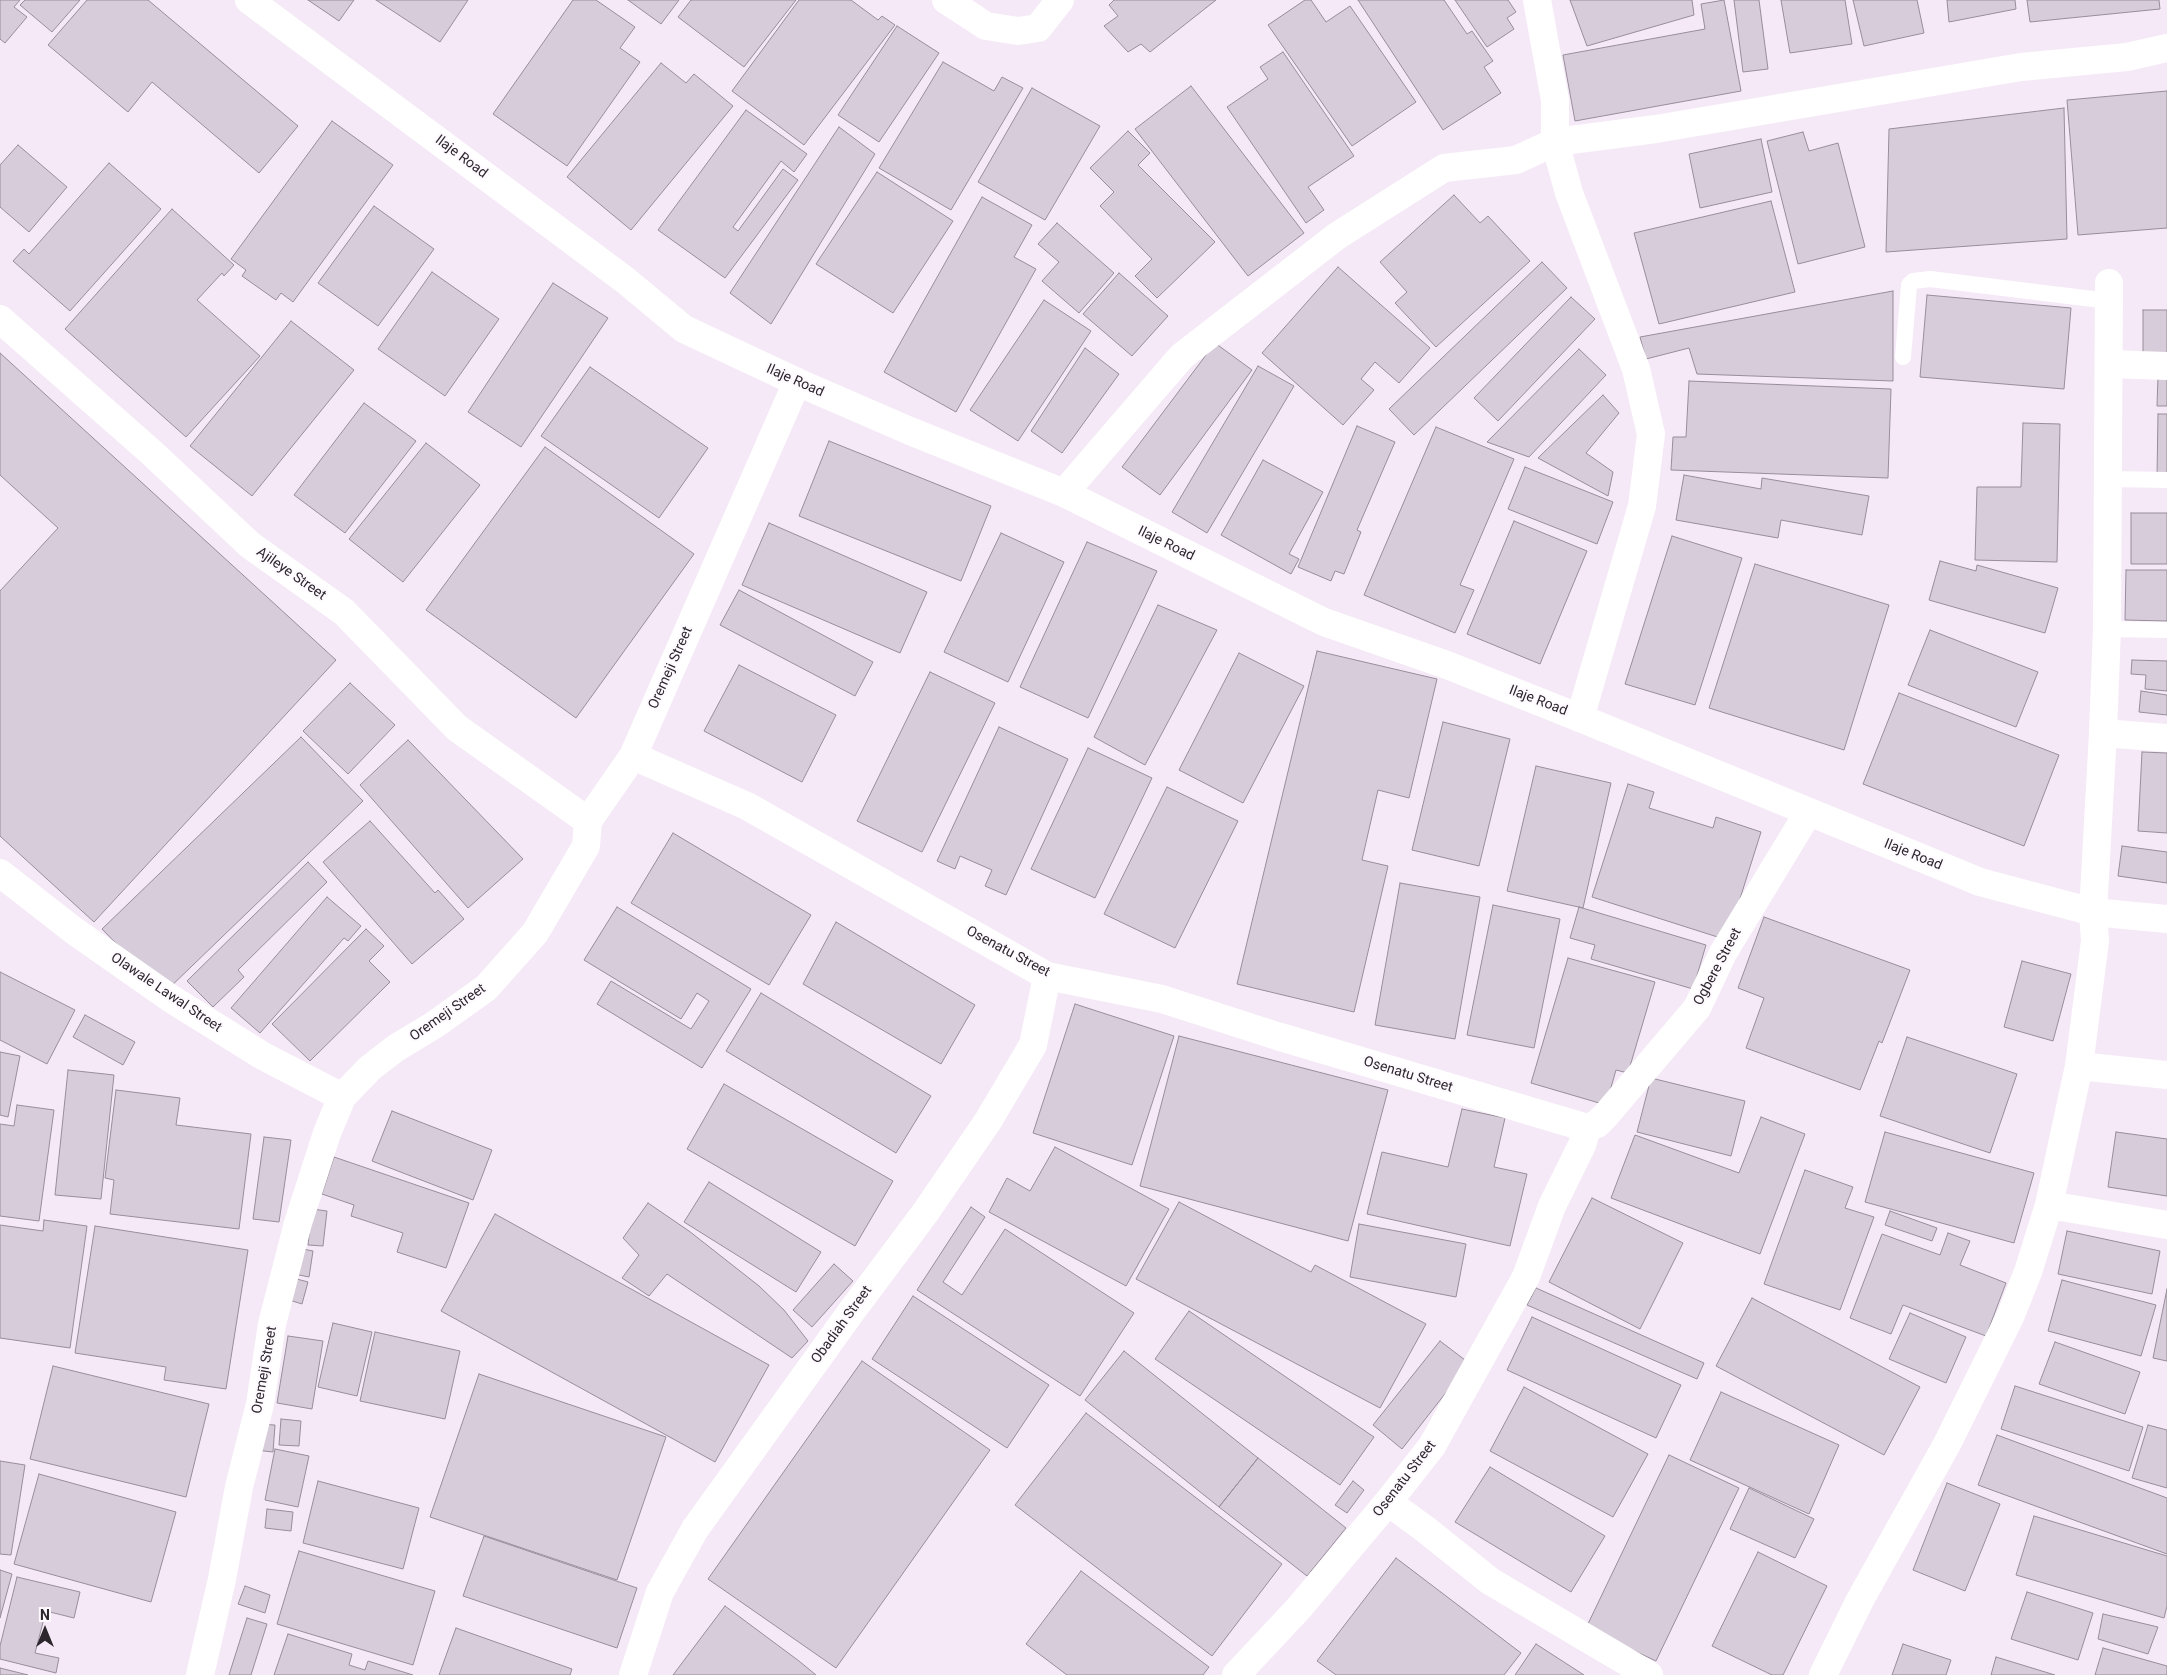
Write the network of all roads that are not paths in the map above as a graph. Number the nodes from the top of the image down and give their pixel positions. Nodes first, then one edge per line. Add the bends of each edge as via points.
1 (249, 0) edge
2 (946, 0) edge
3 (1060, 0) edge
4 (1537, 0) edge
5 (2167, 48) edge
6 (1555, 142) junction
7 (2109, 292) joint
8 (0, 319) edge
9 (1903, 357) dead end
10 (2108, 364) junction
11 (2167, 366) edge
12 (797, 382) junction
13 (2109, 479) junction
14 (2167, 480) edge
15 (1064, 493) junction
16 (2107, 629) junction
17 (2167, 630) edge
18 (1580, 718) junction
19 (2104, 733) junction
20 (2167, 738) edge
21 (633, 756) junction
22 (1808, 813) junction
23 (588, 821) junction
24 (0, 873) edge
25 (2093, 912) junction
26 (2167, 919) edge
27 (1047, 976) junction
28 (2080, 1066) junction
29 (2167, 1075) edge
30 (342, 1097) junction
31 (1588, 1128) junction
32 (2048, 1205) junction
33 (2167, 1225) edge
34 (1388, 1502) junction
35 (200, 1675) edge
36 (633, 1675) edge
37 (1236, 1675) edge
38 (1649, 1675) edge
39 (1823, 1675) edge

1 - 12 street, Ilaje Road via 625,280 684,330
2 - 3 street via 986,26 1018,31 1038,28
4 - 6 street via 1555,100
5 - 6 street via 2127,57 2021,67 1656,129
6 - 15 street via 1516,160 1444,168 1337,236 1182,356
6 - 18 street via 1569,193 1636,369 1651,434 1642,506
7 - 9 lane via 1930,279 1913,281 1909,285
7 - 10 street
8 - 23 street, Ajileye Street via 179,477 250,545 344,612 457,728
10 - 11 street
10 - 13 street
12 - 15 street, Ilaje Road
12 - 21 street, Oremeji Street
13 - 14 lane
13 - 16 street
15 - 18 street, Ilaje Road via 1324,622 1447,665
16 - 17 lane
16 - 19 street
18 - 22 street, Ilaje Road
19 - 20 street
19 - 25 street
21 - 23 street, Oremeji Street
21 - 27 street, Osenatu Street via 747,806
22 - 25 street, Ilaje Road via 1980,882
22 - 31 street, Ogbere Street via 1723,953 1697,1008 1606,1115
23 - 30 street, Oremeji Street via 586,846 535,933 486,988 396,1048 370,1068
24 - 30 street, Olawale Lawal Street via 73,930 170,998 263,1056
25 - 26 street, Ilaje Road
25 - 28 street via 2095,941
27 - 31 street, Osenatu Street via 1162,999
27 - 36 street, Obadiah Street via 1033,1045 926,1213 695,1529 660,1592
28 - 29 street
28 - 32 street
30 - 35 street, Oremeji Street via 298,1223 272,1324 260,1404 239,1487
31 - 34 street, Osenatu Street via 1552,1206 1526,1277 1432,1446
32 - 33 street
32 - 39 street via 2028,1272 1982,1377 1860,1600
34 - 37 street, Osenatu Street via 1298,1609
34 - 38 street via 1490,1581

